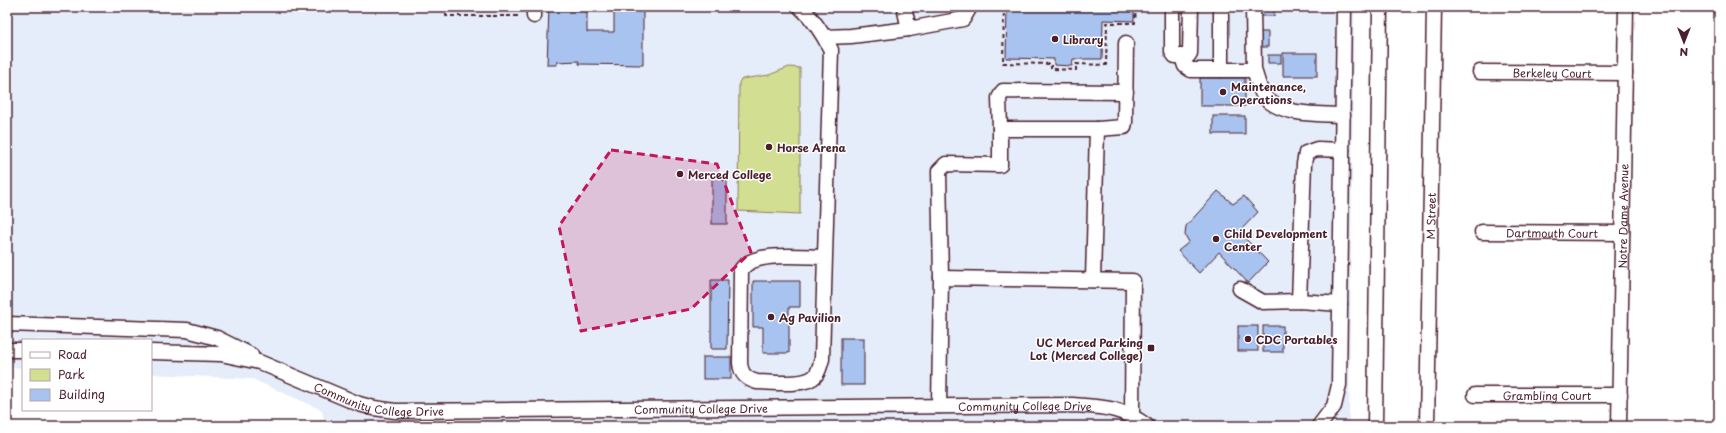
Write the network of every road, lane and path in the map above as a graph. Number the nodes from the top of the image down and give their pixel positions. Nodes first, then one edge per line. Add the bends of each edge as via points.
1 (446, 7) edge
2 (800, 7) edge
3 (904, 7) edge
4 (970, 7) edge
5 (1004, 7) edge
6 (1136, 7) edge
7 (1172, 7) edge
8 (1191, 7) edge
9 (1221, 7) edge
10 (1253, 7) edge
11 (1344, 7) edge
12 (1380, 7) edge
13 (1434, 7) edge
14 (1626, 7) edge
15 (534, 11) edge
16 (909, 29) junction
17 (824, 36) junction
18 (1126, 43) dead end
19 (1182, 57) junction
20 (1221, 70) junction
21 (1254, 70) junction
22 (1480, 72) dead end
23 (1625, 73) junction
24 (1126, 92) junction
25 (1343, 115) junction
26 (1000, 129) junction
27 (1097, 129) junction
28 (1342, 150) junction
29 (1482, 232) dead end
30 (1622, 233) junction
31 (825, 257) junction
32 (941, 278) junction
33 (1093, 280) junction
34 (1240, 289) dead end
35 (1299, 301) junction
36 (1340, 304) junction
37 (7, 324) edge
38 (7, 350) edge
39 (22, 350) edge
40 (152, 352) edge
41 (259, 362) junction
42 (1475, 395) dead end
43 (1620, 395) junction
44 (939, 406) junction
45 (1132, 416) junction
46 (1147, 426) edge
47 (1319, 426) edge
48 (1375, 426) edge
49 (1427, 426) edge
50 (1619, 426) edge

1 - 15 path via 446,16
2 - 17 street
3 - 16 street
4 - 16 street via 963,19
5 - 6 path via 1003,63 1051,64 1051,69 1076,70 1076,64 1106,65 1107,23 1135,23
7 - 19 street via 1172,52 1175,56
8 - 19 street via 1190,53
9 - 20 street
10 - 21 street
11 - 25 street
12 - 48 street
13 - 49 street, M Street
14 - 23 street, Notre Dame Avenue
16 - 17 street via 851,36
17 - 31 street via 831,50
18 - 24 street
19 - 20 street via 1185,66 1191,70
20 - 21 street
21 - 25 street via 1264,96 1276,105 1298,113
22 - 23 street, Berkeley Court
23 - 30 street, Notre Dame Avenue
24 - 26 street via 1003,91 999,98
24 - 27 street via 1124,127
25 - 28 street
26 - 27 street
26 - 32 street via 1000,165 946,164 939,171
27 - 33 street
28 - 35 street via 1317,149 1306,153
28 - 36 street
29 - 30 street, Dartmouth Court
30 - 43 street, Notre Dame Avenue
31 - 31 street via 766,257 748,262 741,270 740,363 742,373 750,380 799,383 811,379 819,370 822,359
32 - 33 street
32 - 44 street
33 - 45 street via 1134,281
34 - 35 street via 1263,302
35 - 36 street
36 - 47 street via 1339,385 1334,406
37 - 41 street, Community College Drive via 187,330 217,338 247,352
38 - 39 street
40 - 41 street, Community College Drive via 221,354
41 - 44 street, Community College Drive via 359,404 395,411
42 - 43 street, Grambling Court
43 - 50 street, Notre Dame Avenue
44 - 45 street, Community College Drive via 1073,404 1107,407
45 - 46 street, Community College Drive

